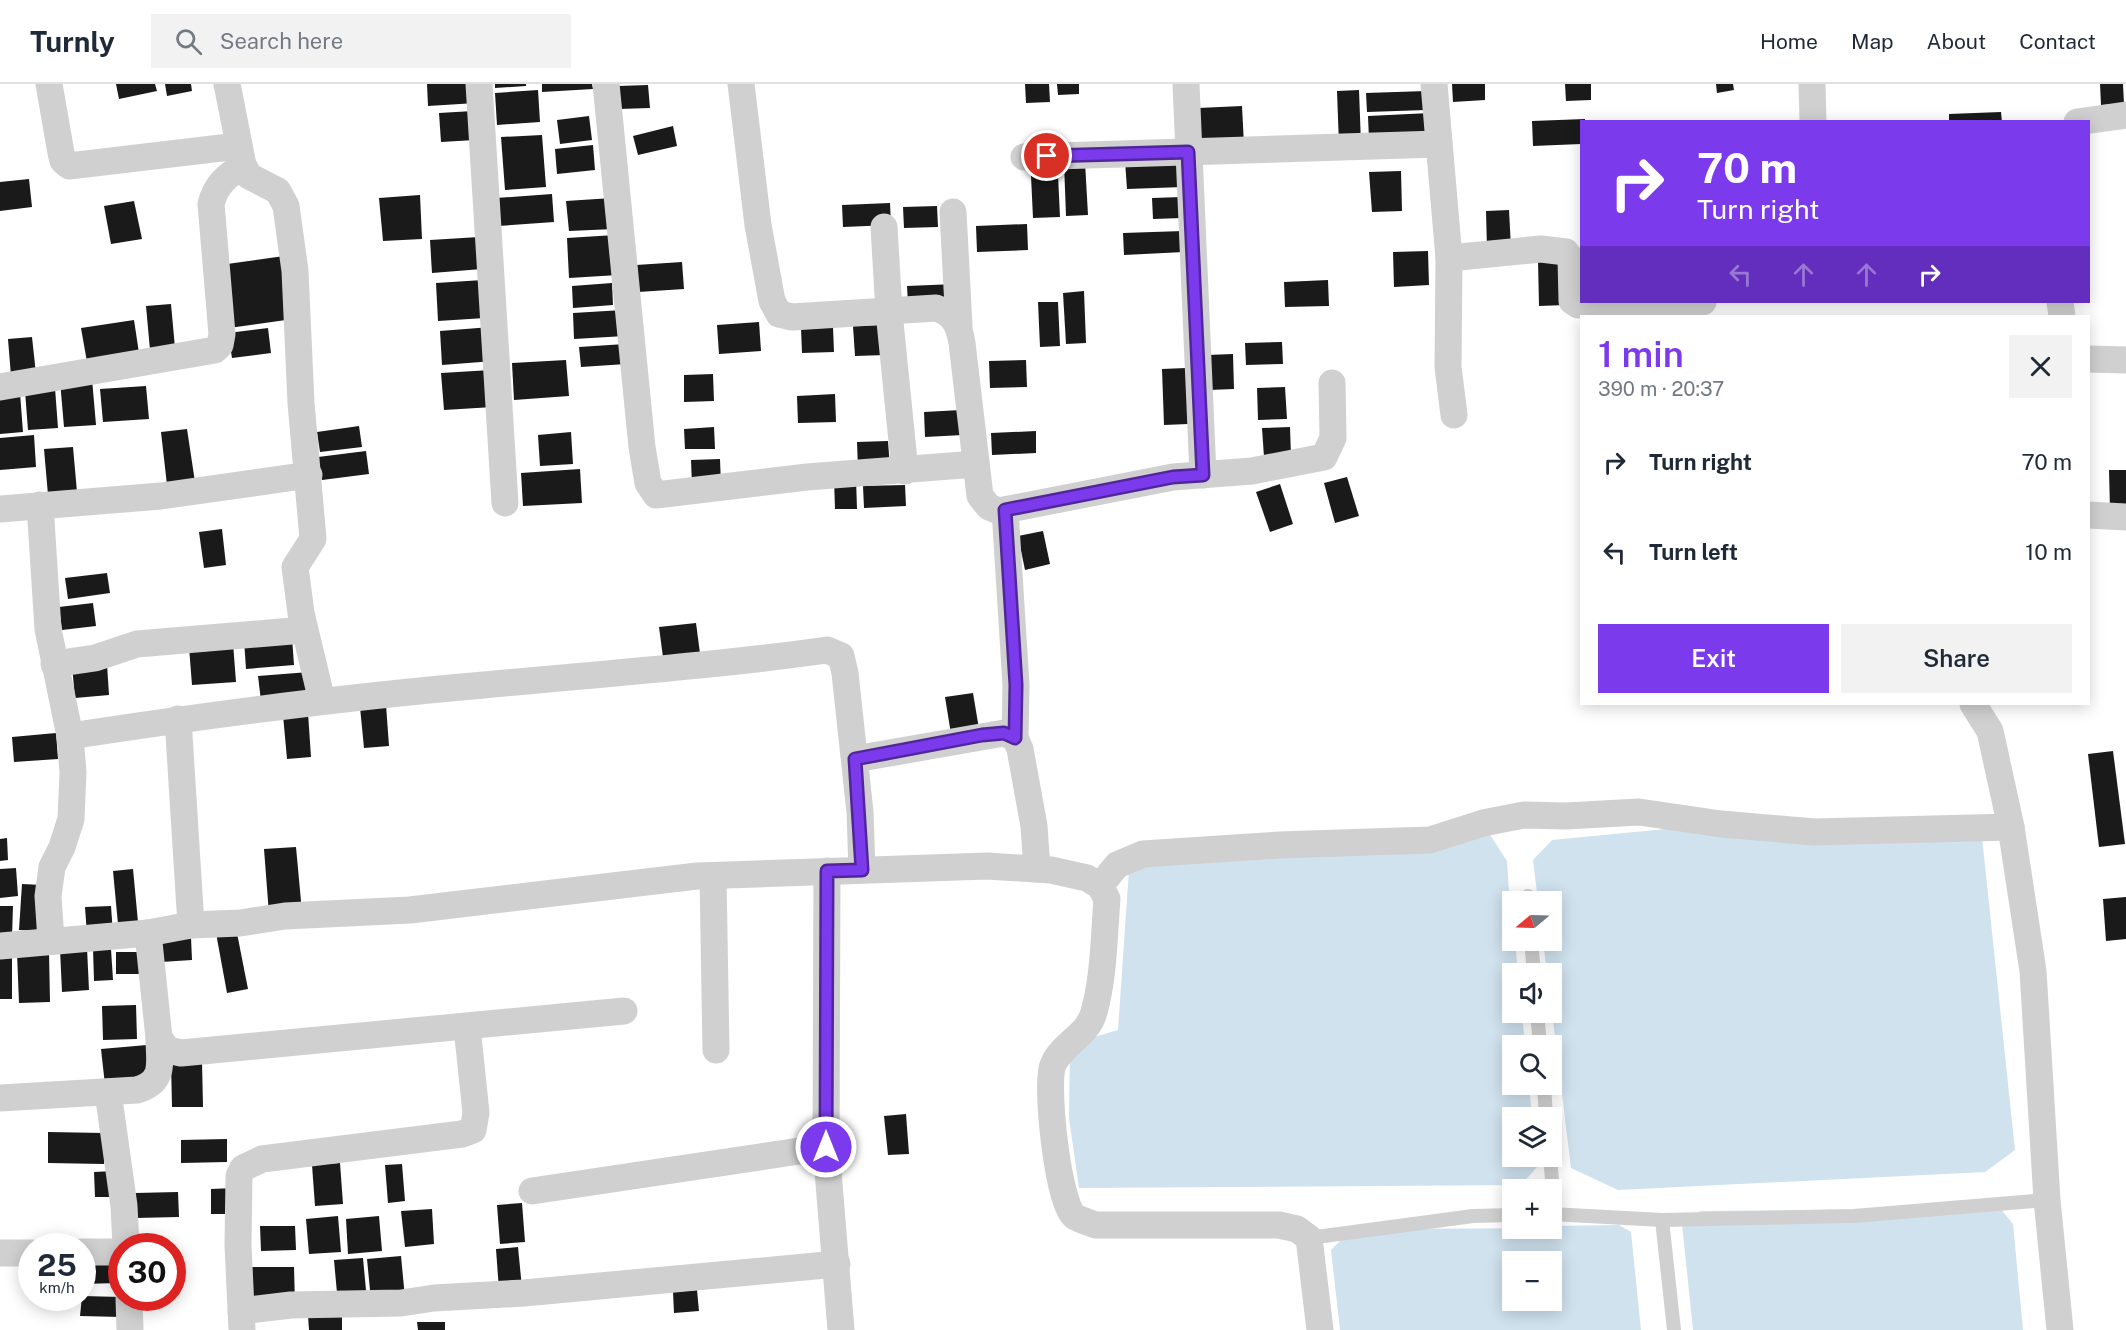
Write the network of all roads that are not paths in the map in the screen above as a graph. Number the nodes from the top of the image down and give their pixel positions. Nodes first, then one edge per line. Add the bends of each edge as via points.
1 (49, 84) edge
2 (227, 84) edge
3 (479, 84) edge
4 (606, 84) edge
5 (741, 84) edge
6 (1186, 84) edge
7 (1434, 84) edge
8 (1812, 84) edge
9 (2126, 115) edge
10 (1813, 120) edge
11 (2090, 120) edge
12 (1438, 144) junction
13 (1188, 152) junction
14 (240, 156) junction
15 (1024, 157) dead end
16 (954, 212) dead end
17 (884, 228) dead end
18 (1449, 258) junction
19 (1661, 303) edge
20 (889, 312) junction
21 (959, 326) junction
22 (2090, 359) edge
23 (2126, 360) edge
24 (1332, 383) dead end
25 (0, 387) edge
26 (1454, 415) dead end
27 (976, 464) junction
28 (904, 471) junction
29 (309, 475) junction
30 (1203, 475) junction
31 (505, 503) dead end
32 (40, 505) junction
33 (0, 509) edge
34 (1005, 510) junction
35 (2090, 515) edge
36 (2126, 517) edge
37 (304, 630) junction
38 (54, 664) junction
39 (322, 701) junction
40 (1974, 705) edge
41 (178, 719) junction
42 (70, 736) junction
43 (1015, 738) junction
44 (855, 759) junction
45 (2010, 827) junction
46 (1037, 869) junction
47 (862, 870) junction
48 (827, 871) junction
49 (713, 876) junction
50 (1100, 886) junction
51 (190, 925) junction
52 (148, 933) junction
53 (51, 940) junction
54 (0, 946) edge
55 (624, 1011) dead end
56 (467, 1027) junction
57 (159, 1038) junction
58 (716, 1050) dead end
59 (108, 1092) junction
60 (0, 1098) edge
61 (826, 1147) junction
62 (532, 1191) dead end
63 (2048, 1200) junction
64 (1562, 1214) edge
65 (1502, 1215) edge
66 (1662, 1220) junction
67 (125, 1233) edge
68 (1309, 1238) junction
69 (0, 1253) edge
70 (18, 1253) edge
71 (837, 1264) junction
72 (129, 1311) edge
73 (242, 1321) edge
74 (130, 1330) edge
75 (841, 1330) edge
76 (1320, 1330) edge
77 (1674, 1330) edge
78 (2060, 1330) edge

1 - 14 street via 63,162 69,166
2 - 14 street
3 - 31 street
4 - 28 street via 642,447 648,483 656,495 807,477
5 - 20 street via 758,225 772,301 779,314 792,317
6 - 13 street
7 - 12 street
8 - 10 street
9 - 11 street
12 - 13 street
12 - 18 street
13 - 15 street
13 - 30 street
14 - 25 street via 213,194 211,204 220,345 214,350
14 - 29 street via 249,176 278,191 286,206 295,271 301,404
16 - 21 street
17 - 20 street
18 - 19 street via 1541,249 1566,252 1571,259 1572,301 1578,305
18 - 26 street via 1448,368
20 - 21 street via 936,308 948,312
20 - 28 street
21 - 27 street
22 - 23 street
24 - 30 street via 1333,438 1324,457 1252,471
27 - 28 street
27 - 34 street via 980,496 989,507
29 - 32 street via 161,496
29 - 37 street via 313,539 295,567
30 - 34 street via 1173,477
32 - 33 street
32 - 38 street via 45,600
34 - 43 street via 1016,685
35 - 36 street
37 - 38 street via 136,644 95,658
37 - 39 street
38 - 42 street
39 - 41 street
39 - 44 street via 643,672 827,650 841,656
40 - 45 street via 1990,731
41 - 42 street
41 - 51 street
42 - 53 street via 71,819 52,867 48,896
43 - 44 street via 1004,733 982,735
43 - 46 street via 1034,826
44 - 47 street
45 - 50 street via 1815,832 1640,812 1524,815 1430,840 1279,844 1143,854 1117,865
45 - 63 street via 2033,971
46 - 47 street via 987,866
46 - 50 street via 1087,878
47 - 48 street
48 - 49 street
48 - 61 street
49 - 51 street via 410,910
49 - 58 street
50 - 68 street via 1107,899 1098,997 1085,1032 1058,1054 1049,1086 1063,1198 1073,1216 1095,1225 1280,1226 1297,1229
51 - 52 street
52 - 53 street
52 - 57 street
53 - 54 street
55 - 56 street
56 - 57 street via 181,1053 168,1050
56 - 73 street via 476,1113 473,1130 262,1159 243,1168 239,1176 238,1245
57 - 59 street via 156,1080 137,1090
59 - 60 street
59 - 67 street
61 - 62 street
61 - 71 street
63 - 66 lane via 1854,1216
63 - 78 street
64 - 66 lane
65 - 68 lane
66 - 77 lane
68 - 76 street
69 - 70 street
71 - 73 street via 401,1303 291,1305
71 - 75 street
72 - 74 street

